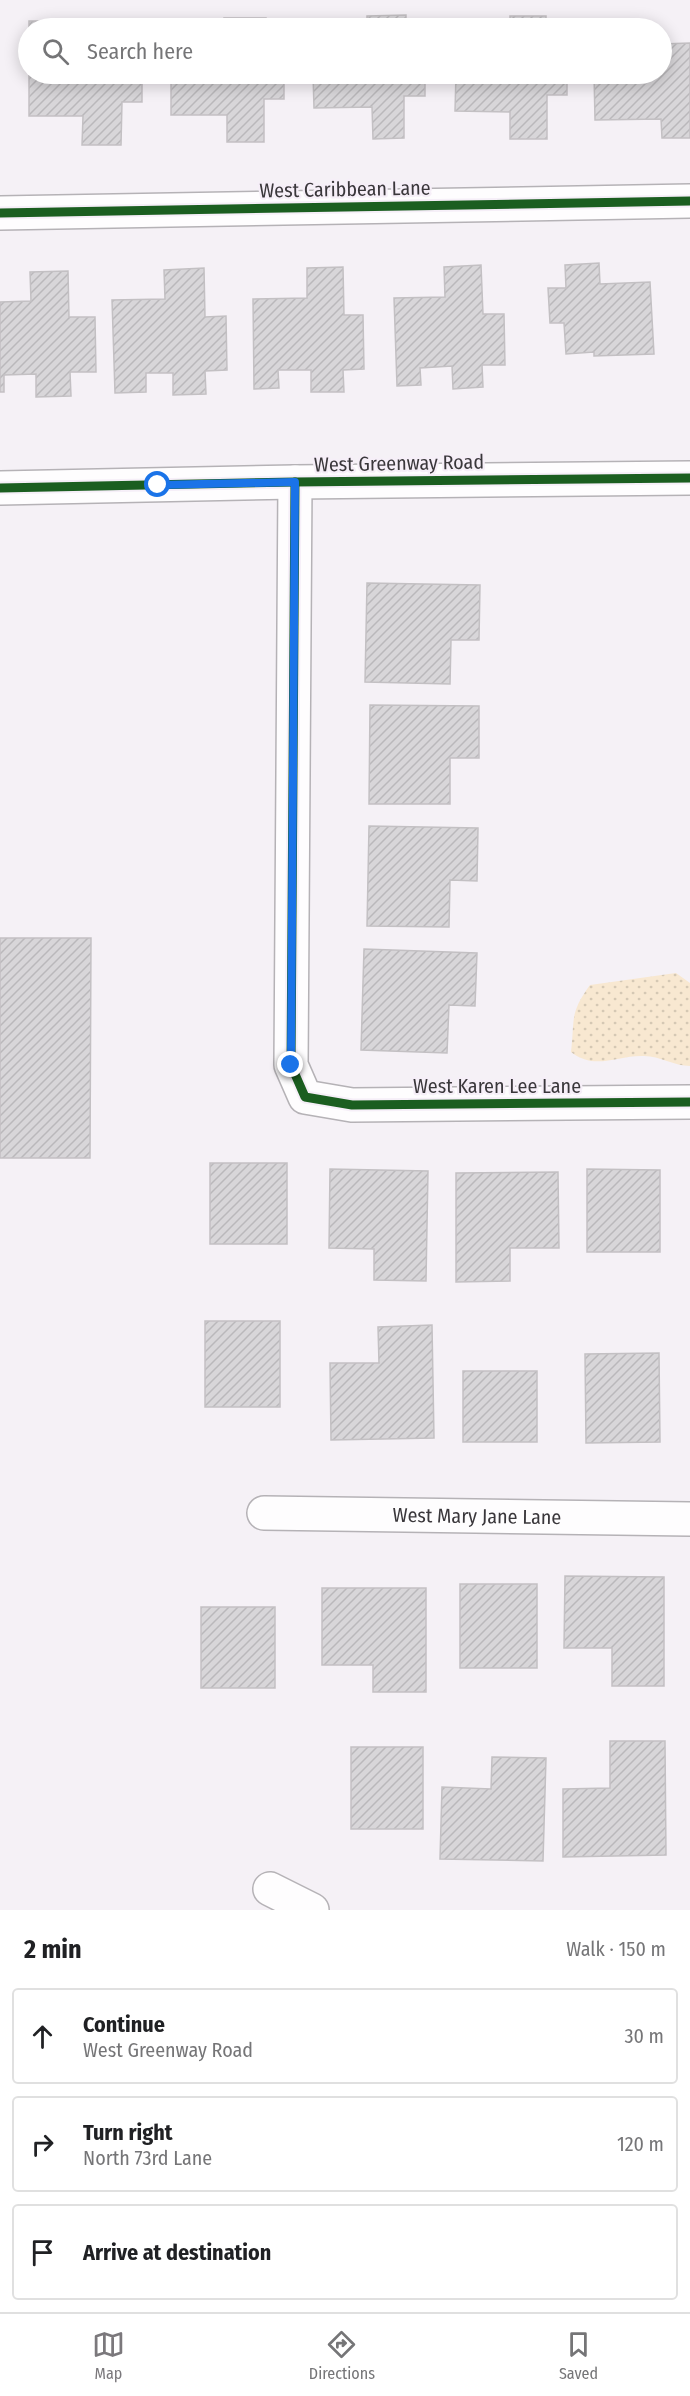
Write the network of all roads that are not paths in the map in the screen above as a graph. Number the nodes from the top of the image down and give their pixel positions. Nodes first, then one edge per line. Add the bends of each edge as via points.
1 (690, 201) edge
2 (0, 213) edge
3 (690, 478) edge
4 (295, 482) junction
5 (0, 488) edge
6 (690, 1102) edge
7 (264, 1513) dead end
8 (690, 1519) edge
9 (270, 1889) dead end
10 (312, 1910) edge

1 - 2 street, West Caribbean Lane
3 - 4 street, West Greenway Road
4 - 5 street, West Greenway Road
4 - 6 street, West Karen Lee Lane via 291,1065 305,1097 352,1105
7 - 8 street, West Mary Jane Lane
9 - 10 street

